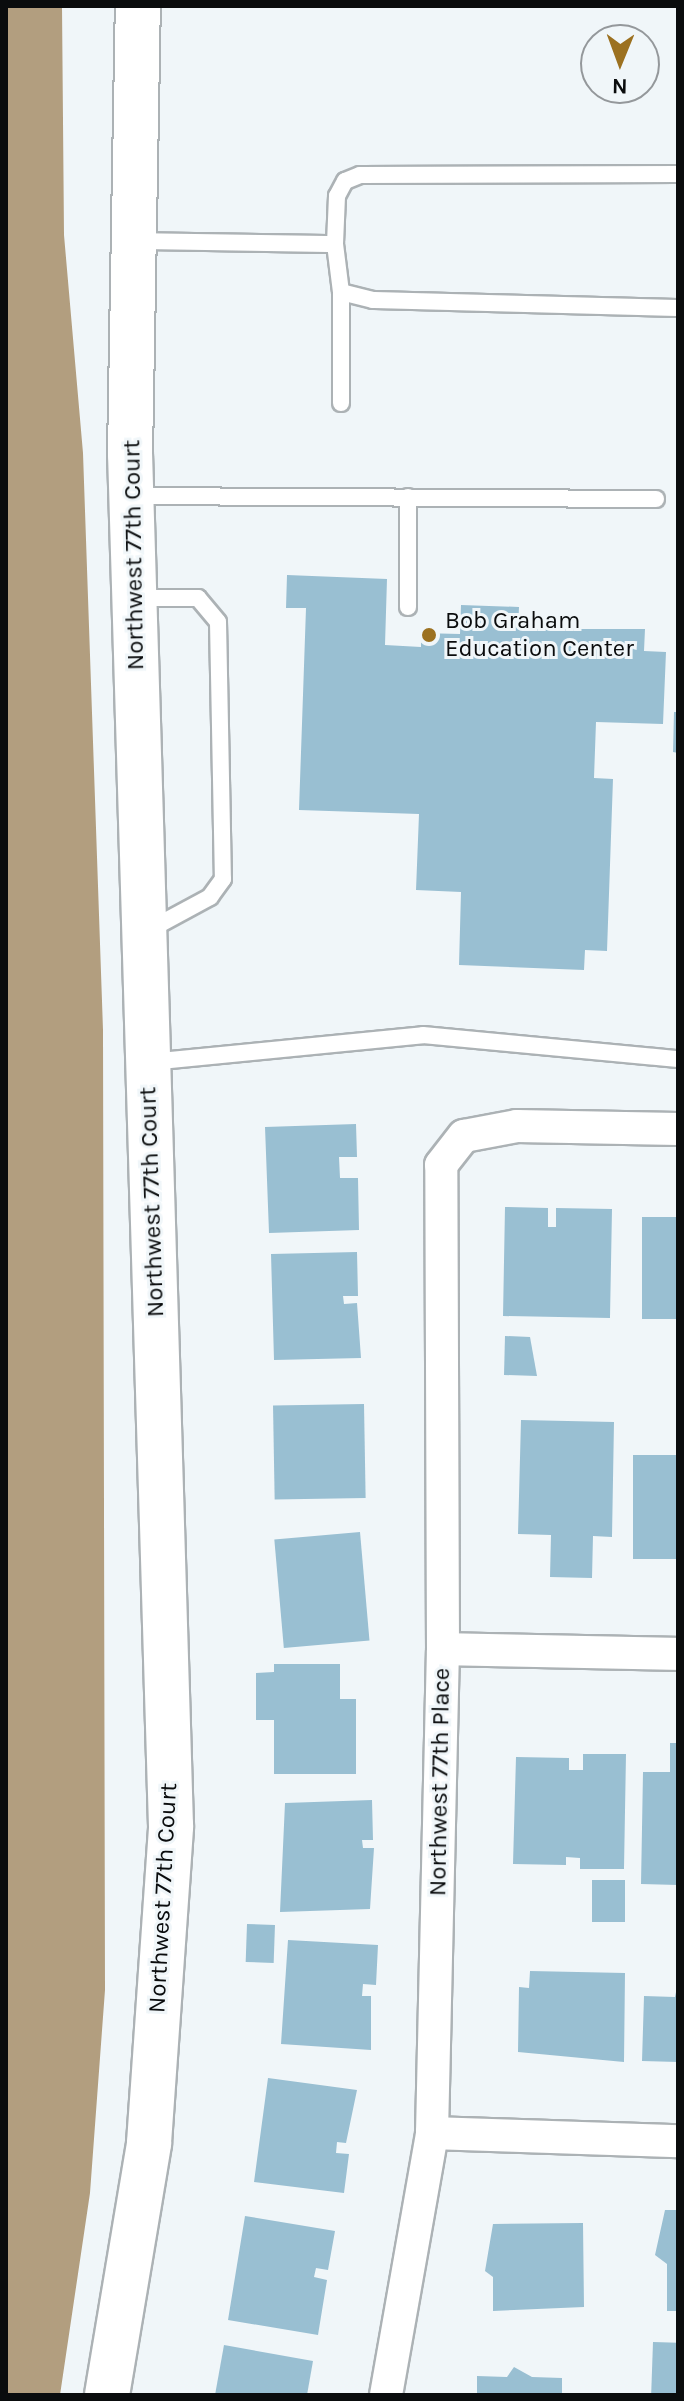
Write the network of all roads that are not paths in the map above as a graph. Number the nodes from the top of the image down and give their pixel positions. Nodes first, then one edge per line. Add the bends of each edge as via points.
1 (138, 6) edge
2 (678, 174) edge
3 (132, 241) junction
4 (335, 244) junction
5 (341, 292) junction
6 (678, 308) edge
7 (341, 403) dead end
8 (132, 496) junction
9 (408, 497) junction
10 (656, 499) dead end
11 (134, 598) junction
12 (408, 607) dead end
13 (145, 933) junction
14 (678, 1059) edge
15 (148, 1062) junction
16 (678, 1129) edge
17 (443, 1649) junction
18 (678, 1654) edge
19 (432, 2133) junction
20 (678, 2141) edge
21 (107, 2395) edge
22 (386, 2395) edge

1 - 3 street, Northwest 77th Court
2 - 4 lane via 360,175 345,181 337,196
3 - 4 lane
3 - 8 street, Northwest 77th Court
4 - 5 lane
5 - 6 lane via 415,304
5 - 7 lane
8 - 9 lane
8 - 11 street, Northwest 77th Court
9 - 10 lane
9 - 12 lane
11 - 13 street, Northwest 77th Court
11 - 13 lane via 198,598 218,622 223,879 210,897
13 - 15 street, Northwest 77th Court
14 - 15 lane via 423,1035
15 - 21 street, Northwest 77th Court via 171,1826 149,2143
16 - 17 street, Northwest 77th Place via 517,1126 464,1136 441,1165
17 - 18 street
17 - 19 street, Northwest 77th Place
19 - 20 street
19 - 22 street, Northwest 77th Place

